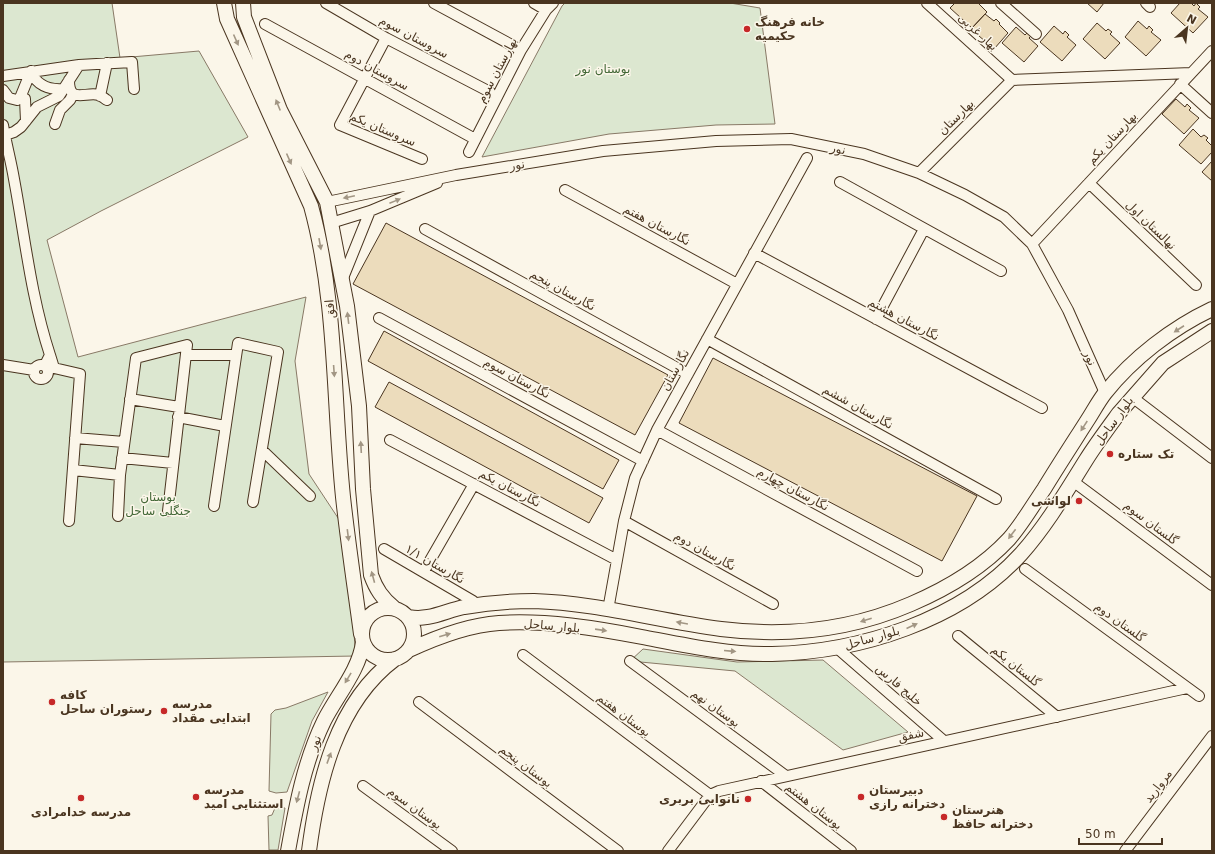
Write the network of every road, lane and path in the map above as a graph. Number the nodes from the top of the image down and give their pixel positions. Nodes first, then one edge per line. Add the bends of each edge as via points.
1 (224, 3) edge
2 (242, 3) edge
3 (326, 3) edge
4 (434, 3) edge
5 (534, 3) edge
6 (1001, 3) edge
7 (933, 5) edge
8 (550, 6) edge
9 (265, 24) dead end
10 (1036, 34) dead end
11 (386, 38) junction
12 (521, 50) junction
13 (1212, 51) edge
14 (107, 63) junction
15 (79, 65) junction
16 (31, 71) junction
17 (1191, 73) junction
18 (3, 76) edge
19 (364, 78) junction
20 (69, 80) junction
21 (1012, 80) junction
22 (1180, 84) junction
23 (63, 89) junction
24 (134, 89) dead end
25 (3, 90) edge
26 (490, 92) dead end
27 (73, 94) junction
28 (20, 98) junction
29 (1212, 113) edge
30 (26, 121) junction
31 (55, 124) dead end
32 (3, 125) edge
33 (5, 135) junction
34 (475, 139) junction
35 (469, 152) dead end
36 (807, 158) dead end
37 (422, 159) dead end
38 (919, 173) junction
39 (456, 175) junction
40 (840, 182) dead end
41 (1089, 183) junction
42 (565, 190) dead end
43 (327, 202) junction
44 (311, 206) junction
45 (370, 211) junction
46 (331, 223) junction
47 (317, 226) junction
48 (425, 229) dead end
49 (924, 229) junction
50 (1032, 244) junction
51 (754, 253) junction
52 (1001, 271) dead end
53 (342, 278) junction
54 (738, 284) junction
55 (1196, 285) dead end
56 (1212, 309) edge
57 (379, 318) dead end
58 (876, 319) junction
59 (1212, 331) edge
60 (707, 339) junction
61 (50, 355) junction
62 (186, 355) junction
63 (236, 355) junction
64 (3, 365) edge
65 (688, 374) junction
66 (1105, 393) junction
67 (1132, 397) junction
68 (130, 399) junction
69 (1042, 408) dead end
70 (179, 412) junction
71 (1118, 413) junction
72 (225, 426) junction
73 (656, 430) junction
74 (75, 438) junction
75 (390, 440) dead end
76 (124, 442) junction
77 (262, 450) junction
78 (122, 458) junction
79 (1212, 458) edge
80 (643, 461) junction
81 (173, 463) junction
82 (73, 470) junction
83 (120, 475) junction
84 (1074, 482) junction
85 (474, 484) junction
86 (310, 496) dead end
87 (996, 499) dead end
88 (253, 502) dead end
89 (214, 506) dead end
90 (168, 511) dead end
91 (118, 516) dead end
92 (69, 521) dead end
93 (624, 521) junction
94 (384, 549) dead end
95 (617, 560) junction
96 (1025, 568) dead end
97 (917, 571) dead end
98 (424, 572) junction
99 (1212, 585) edge
100 (473, 600) dead end
101 (772, 604) dead end
102 (394, 608) junction
103 (608, 610) junction
104 (409, 617) junction
105 (816, 631) junction
106 (958, 636) dead end
107 (362, 638) junction
108 (837, 648) junction
109 (409, 650) junction
110 (523, 655) dead end
111 (395, 659) junction
112 (630, 661) dead end
113 (1187, 688) junction
114 (1199, 696) dead end
115 (419, 702) dead end
116 (1057, 716) junction
117 (1212, 736) edge
118 (944, 741) junction
119 (786, 776) junction
120 (761, 781) junction
121 (363, 786) dead end
122 (710, 795) junction
123 (674, 849) edge
124 (288, 851) edge
125 (309, 851) edge
126 (452, 851) edge
127 (618, 851) edge
128 (851, 851) edge
129 (1125, 851) edge

1 -> 44 main road, افق via 227,19
43 -> 2 main road, افق via 280,110 244,17
3 - 11 street, سروستان سوم
4 - 12 street
5 - 8 street
6 - 10 street
7 - 21 street, بهار غربی
8 - 12 street, بهارستان سوم
9 - 19 street, سروستان دوم
11 - 19 street
11 - 26 street, سروستان سوم
12 - 34 street, بهارستان سوم
13 - 17 street, بهارستان یکم
14 - 15 street
14 - 24 street via 132,62
14 - 27 street via 104,98
15 - 16 street
15 - 20 street
16 - 18 street
16 - 23 street via 34,79 40,84 56,90
16 - 28 street
17 - 21 street
17 - 22 street, بهارستان یکم
19 - 34 street, سروستان دوم
19 - 37 street, سروستان یکم via 340,125
20 - 23 street
20 - 27 street via 69,90
21 - 38 street, بهارستان
22 - 29 street
22 - 41 street, بهارستان یکم
23 - 30 street via 59,96 38,107
25 - 28 street via 9,98
27 - 31 street via 60,110
28 - 30 street via 25,99 27,103
30 - 33 street via 14,132
32 - 33 street
33 - 61 street via 28,267 42,334
34 - 35 street, بهارستان سوم
36 - 51 street, نگارستان
38 - 39 street, نور via 864,154 791,139 716,141 603,151
38 - 50 street, نور via 1004,217
39 -> 43 street
45 -> 39 street
40 - 49 street
41 - 50 street, بهارستان یکم
41 - 55 street, نهالستان اول
42 - 54 street, نگارستان هفتم
43 - 44 main road
43 - 46 main road, افق
44 - 47 main road, افق
45 - 46 street
45 - 53 street
46 - 47 main road
46 - 53 main road, افق
47 -> 107 main road, افق via 329,291 343,496
48 - 65 street, نگارستان پنجم
49 - 52 street
49 - 58 street
50 - 66 street, نور via 1068,310
51 - 54 street, نگارستان
51 - 58 street, نگارستان هشتم
102 -> 53 main road, افق via 376,588 371,575 359,406
54 - 60 street, نگارستان
56 -> 66 main road, بلوار ساحل via 1150,347
57 - 80 street, نگارستان سوم
58 - 69 street, نگارستان هشتم
59 - 67 main road, بلوار ساحل via 1163,363
60 - 65 street, نگارستان
60 - 87 street, نگارستان ششم
61 - 64 street via 45,365 49,371 44,379 38,378 34,370
61 - 74 street via 54,368 80,374
62 - 63 street
62 - 68 street via 187,345 136,358
62 - 70 street
63 - 72 street
63 - 77 street via 238,343 278,352
65 - 73 street, نگارستان
66 - 71 main road
66 -> 105 main road, بلوار ساحل via 1013,533 977,566 939,592 898,610
67 - 71 main road, بلوار ساحل
67 - 79 street
68 - 70 street
68 - 76 street
70 - 72 street
70 - 81 street
71 - 84 main road, بلوار ساحل
72 - 89 street
73 - 80 street, نگارستان
73 - 97 street, نگارستان چهارم
74 - 76 street
74 - 82 street
75 - 85 street, نگارستان یکم
76 - 78 street
77 - 86 street
77 - 88 street
78 - 81 street
78 - 83 street
80 - 93 street, نگارستان via 635,478
81 - 90 street
82 - 83 street
82 - 92 street
83 - 91 street
84 - 99 street, گلستان سوم
108 -> 84 main road, بلوار ساحل via 904,629 943,612 988,584 1020,554
85 - 95 street, نگارستان یکم
85 - 98 street
93 - 95 street, نگارستان
93 - 101 street, نگارستان دوم
94 - 98 street, نگارستان ۱/۱
95 - 103 street, نگارستان
96 - 113 street, گلستان دوم
98 - 100 street, نگارستان ۱/۱
102 - 104 main road
102 - 107 main road via 385,607 370,613 362,626
103 - 104 main road, بلوار ساحل via 534,601 491,602 431,617
105 -> 103 main road, بلوار ساحل via 769,633 722,629
104 - 109 main road via 414,633
105 - 108 main road
106 - 116 street, گلستان یکم
107 - 111 main road via 372,655 379,659
107 -> 124 main road, نور via 359,659 313,748 296,806
109 -> 108 main road, بلوار ساحل via 443,635 498,623 563,625 717,650 771,654
108 - 118 street, خلیج فارس
109 - 111 main road
110 - 122 street, بوستان هفتم
125 -> 111 main road, نور via 314,810 335,742 355,701 383,668
112 - 119 street, بوستان نهم
113 - 114 street, گلستان دوم
113 - 116 street, شفق
115 - 127 street, بوستان پنجم
116 - 118 street, شفق
117 - 129 street, مروارید
118 - 119 street, شفق
119 - 120 street, شفق
120 - 122 street, شفق via 719,790
120 - 128 street, بوستان هشتم
121 - 126 street, بوستان سوم
122 - 123 street

